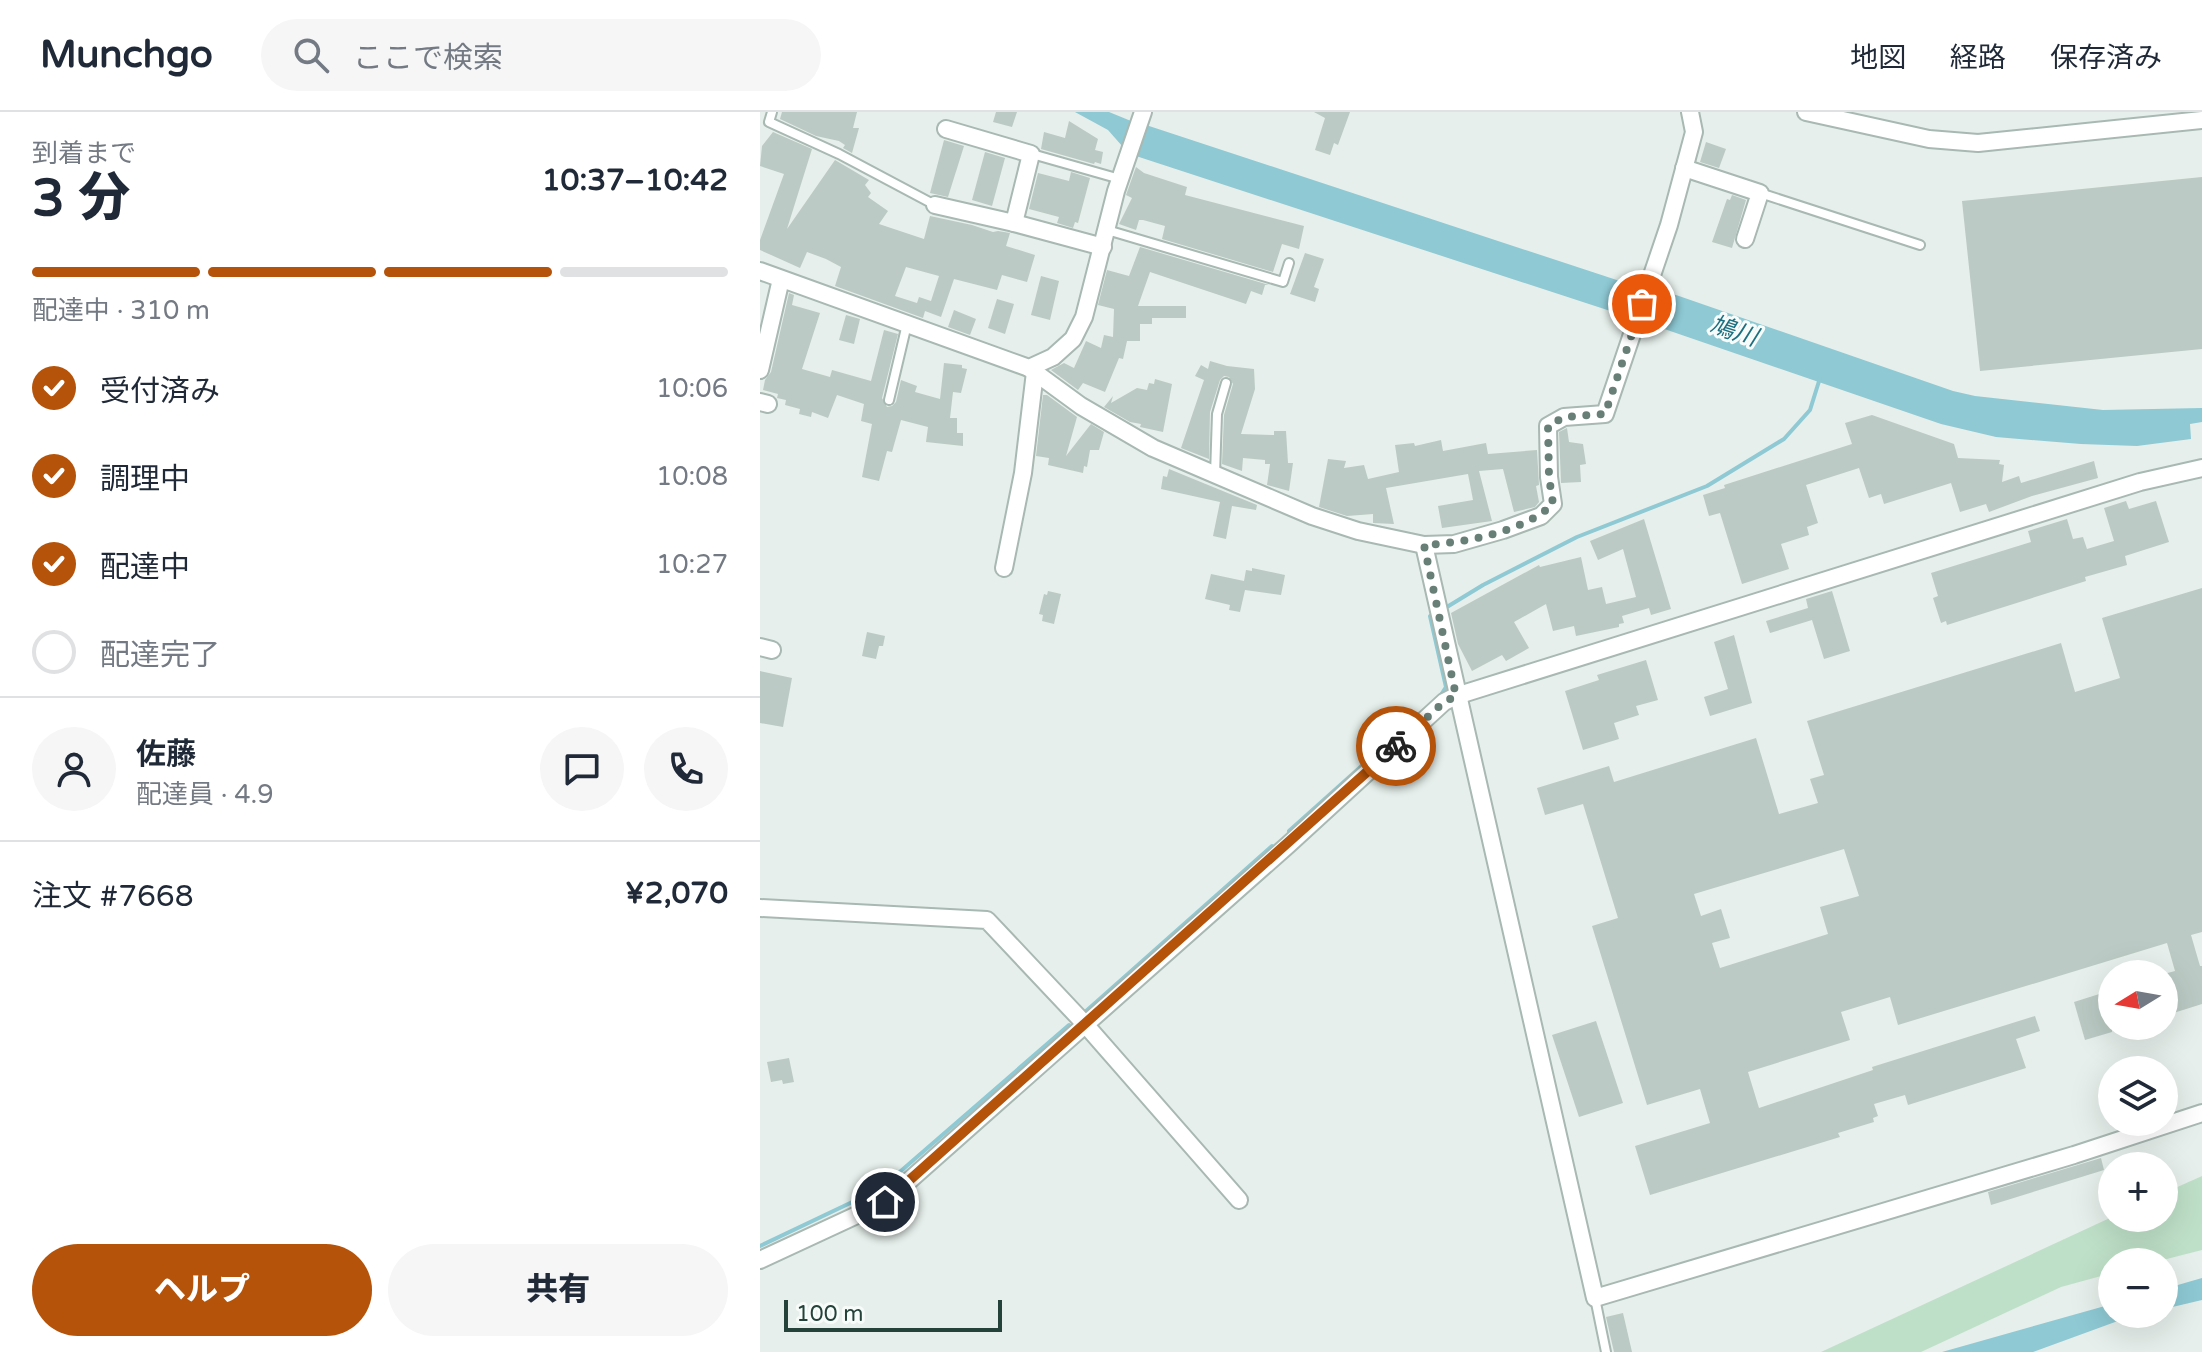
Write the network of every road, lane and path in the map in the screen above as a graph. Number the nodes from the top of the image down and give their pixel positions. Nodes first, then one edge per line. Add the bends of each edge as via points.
1 (772, 112) edge
2 (1690, 112) edge
3 (1806, 112) edge
4 (1142, 114) edge
5 (2202, 120) edge
6 (946, 129) dead end
7 (1031, 154) junction
8 (1684, 168) junction
9 (1120, 179) junction
10 (1760, 193) junction
11 (935, 205) joint
12 (1014, 223) junction
13 (1107, 230) junction
14 (1745, 239) dead end
15 (1920, 245) dead end
16 (1103, 247) junction
17 (1289, 263) dead end
18 (760, 271) edge
19 (781, 279) junction
20 (907, 324) junction
21 (760, 370) edge
22 (1032, 370) junction
23 (1226, 383) dead end
24 (889, 400) dead end
25 (2202, 468) edge
26 (1215, 476) junction
27 (1424, 545) junction
28 (1004, 568) dead end
29 (1456, 696) junction
30 (760, 908) edge
31 (1084, 1023) junction
32 (2202, 1113) edge
33 (1239, 1200) dead end
34 (760, 1260) edge
35 (1595, 1298) junction
36 (1606, 1352) edge

1 - 11 lane via 769,122
2 - 8 street via 1694,132
3 - 5 street via 1929,139 1978,143
4 - 9 street
6 - 7 street
7 - 9 lane
7 - 12 street
8 - 10 street
8 - 27 street via 1605,414 1564,417 1548,426 1553,504 1541,516 1454,544
9 - 13 street
10 - 14 street
10 - 15 lane
11 - 12 street
12 - 16 street
13 - 16 street
13 - 17 lane via 1283,282
16 - 22 street via 1073,339
18 - 19 street
19 - 20 street
19 - 21 street
20 - 22 street
20 - 24 lane
22 - 26 street via 1122,431
22 - 28 street via 1023,473
23 - 26 lane via 1217,414
25 - 29 street via 2140,482
26 - 27 street via 1312,516
27 - 29 street
29 - 31 street
29 - 35 street
30 - 31 street via 987,920
31 - 33 street
31 - 34 street via 885,1202
32 - 35 street
35 - 36 lane

